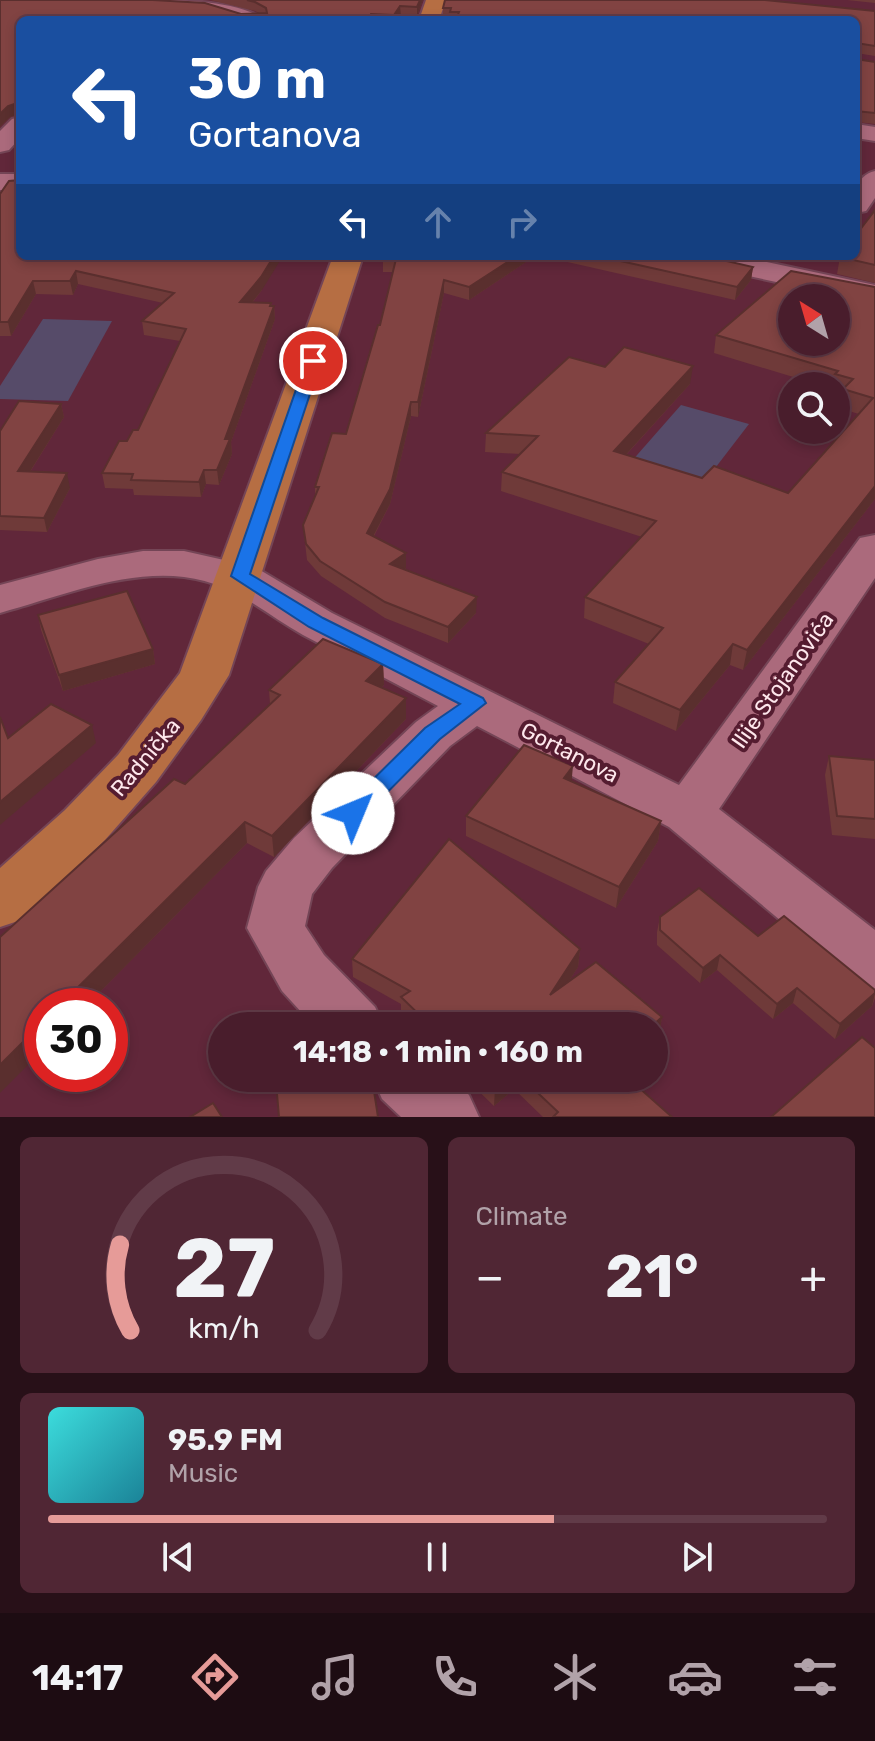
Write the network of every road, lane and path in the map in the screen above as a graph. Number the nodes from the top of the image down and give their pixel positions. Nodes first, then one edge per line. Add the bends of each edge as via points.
1 (146, 3) edge
2 (250, 16) edge
3 (16, 128) edge
4 (0, 145) edge
5 (875, 179) edge
6 (860, 200) edge
7 (347, 260) edge
8 (738, 260) edge
9 (809, 267) edge
10 (875, 294) edge
11 (875, 547) edge
12 (240, 576) junction
13 (0, 599) edge
14 (476, 703) junction
15 (688, 813) junction
16 (0, 903) edge
17 (875, 964) edge
18 (340, 1012) edge
19 (420, 1092) edge
20 (446, 1117) edge

1 - 2 street via 224,7
3 - 4 street
5 - 6 street
7 - 12 main road, Radnička
8 - 9 street
9 - 10 street
11 - 15 street, Ilije Stojanovića
12 - 13 street, Gortanova via 184,564 143,564
12 - 14 street, Gortanova via 316,623
12 - 16 main road, Radnička via 204,675 175,724 121,789
14 - 15 street, Gortanova
14 - 18 street via 433,734 313,853 286,887 276,928 303,973
15 - 17 street, Gortanova
19 - 20 street

